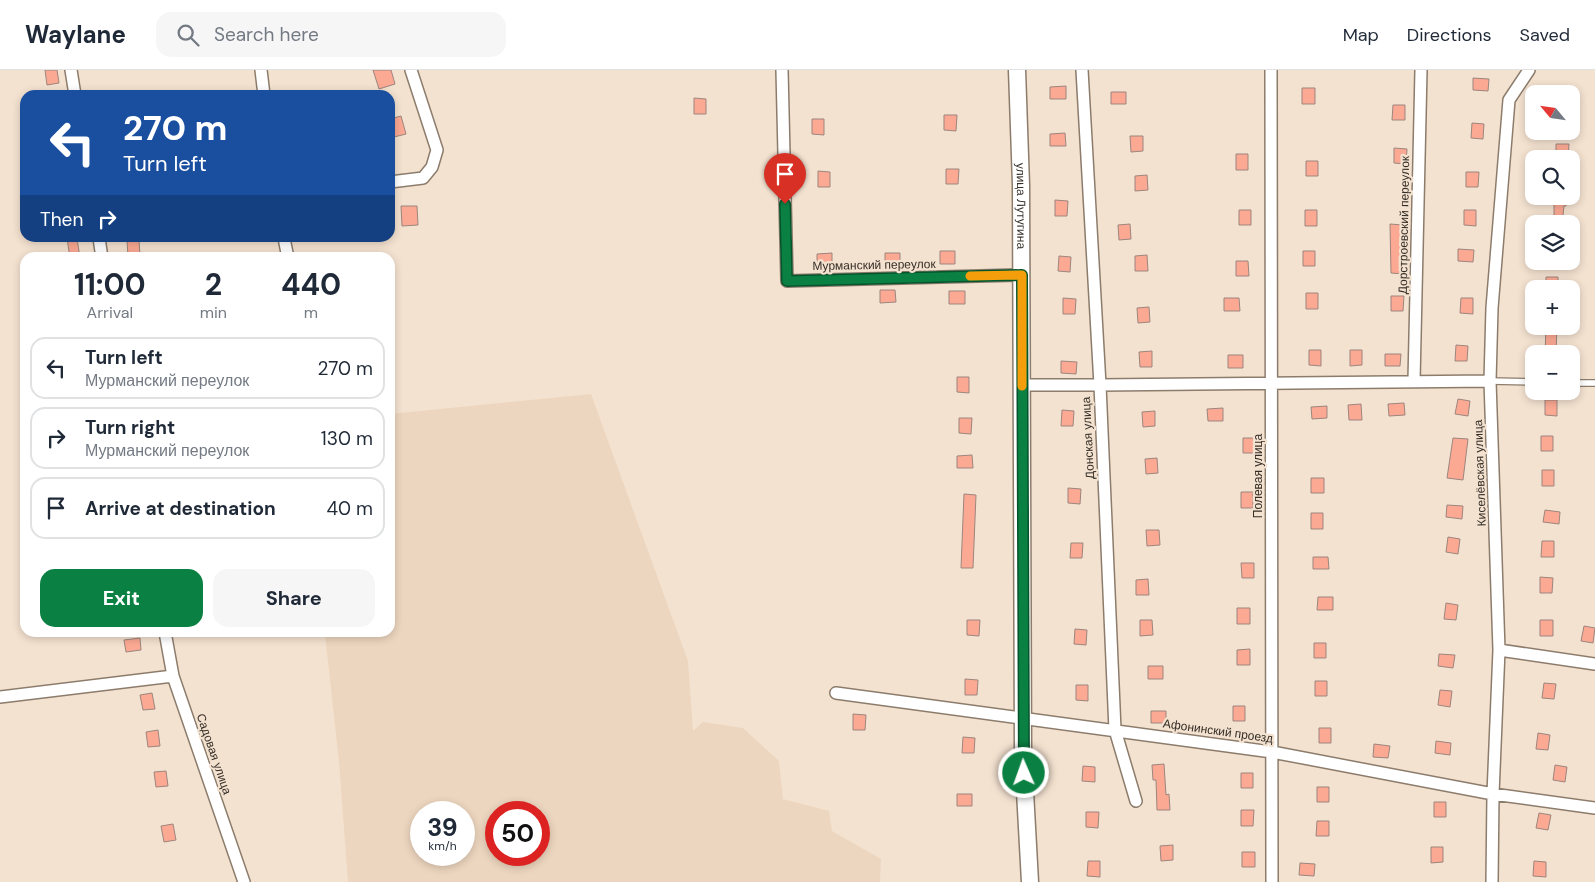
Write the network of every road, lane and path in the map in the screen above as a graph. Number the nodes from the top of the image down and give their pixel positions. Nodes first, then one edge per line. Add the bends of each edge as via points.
1 (71, 70) edge
2 (261, 70) edge
3 (411, 70) edge
4 (782, 70) edge
5 (1017, 70) edge
6 (1082, 70) edge
7 (1271, 70) edge
8 (1421, 70) edge
9 (1529, 70) edge
10 (74, 90) edge
11 (263, 90) edge
12 (395, 181) edge
13 (1022, 275) junction
14 (1414, 381) junction
15 (1490, 381) junction
16 (1525, 382) edge
17 (1272, 383) junction
18 (1580, 383) edge
19 (1595, 383) edge
20 (1022, 384) junction
21 (1100, 385) junction
22 (166, 637) edge
23 (1500, 650) junction
24 (1595, 664) edge
25 (173, 676) junction
26 (836, 692) dead end
27 (0, 697) edge
28 (1024, 718) junction
29 (1115, 730) junction
30 (1272, 752) junction
31 (1493, 794) junction
32 (1136, 802) dead end
33 (1595, 808) edge
34 (244, 882) edge
35 (1030, 882) edge
36 (1272, 882) edge
37 (1492, 882) edge

1 - 10 street
2 - 11 street
3 - 12 street via 437,150 432,167 423,178
4 - 13 street, Мурманский переулок via 787,281
5 - 13 main road, улица Лутугина
6 - 21 street, Донская улица
7 - 17 street, Полевая улица
8 - 14 street, Дорстроевский переулок
9 - 15 street, Киселёвская улица via 1509,100 1492,308
13 - 20 main road, улица Лутугина
14 - 15 street
14 - 17 street
15 - 16 lane
15 - 23 street, Киселёвская улица
17 - 21 street
17 - 30 street, Полевая улица
18 - 19 lane
20 - 21 street
20 - 28 main road, улица Лутугина
21 - 29 street, Донская улица
22 - 25 street, Садовая улица
23 - 24 street
23 - 31 street, Киселёвская улица
25 - 27 street
25 - 34 street, Садовая улица
26 - 28 street, Афонинский проезд
28 - 29 street, Афонинский проезд
28 - 35 main road, улица Лутугина
29 - 30 street, Афонинский проезд
29 - 32 street, Донская улица
30 - 31 street, Афонинский проезд
30 - 36 street, Полевая улица
31 - 33 street, Афонинский проезд
31 - 37 street, Киселёвская улица

